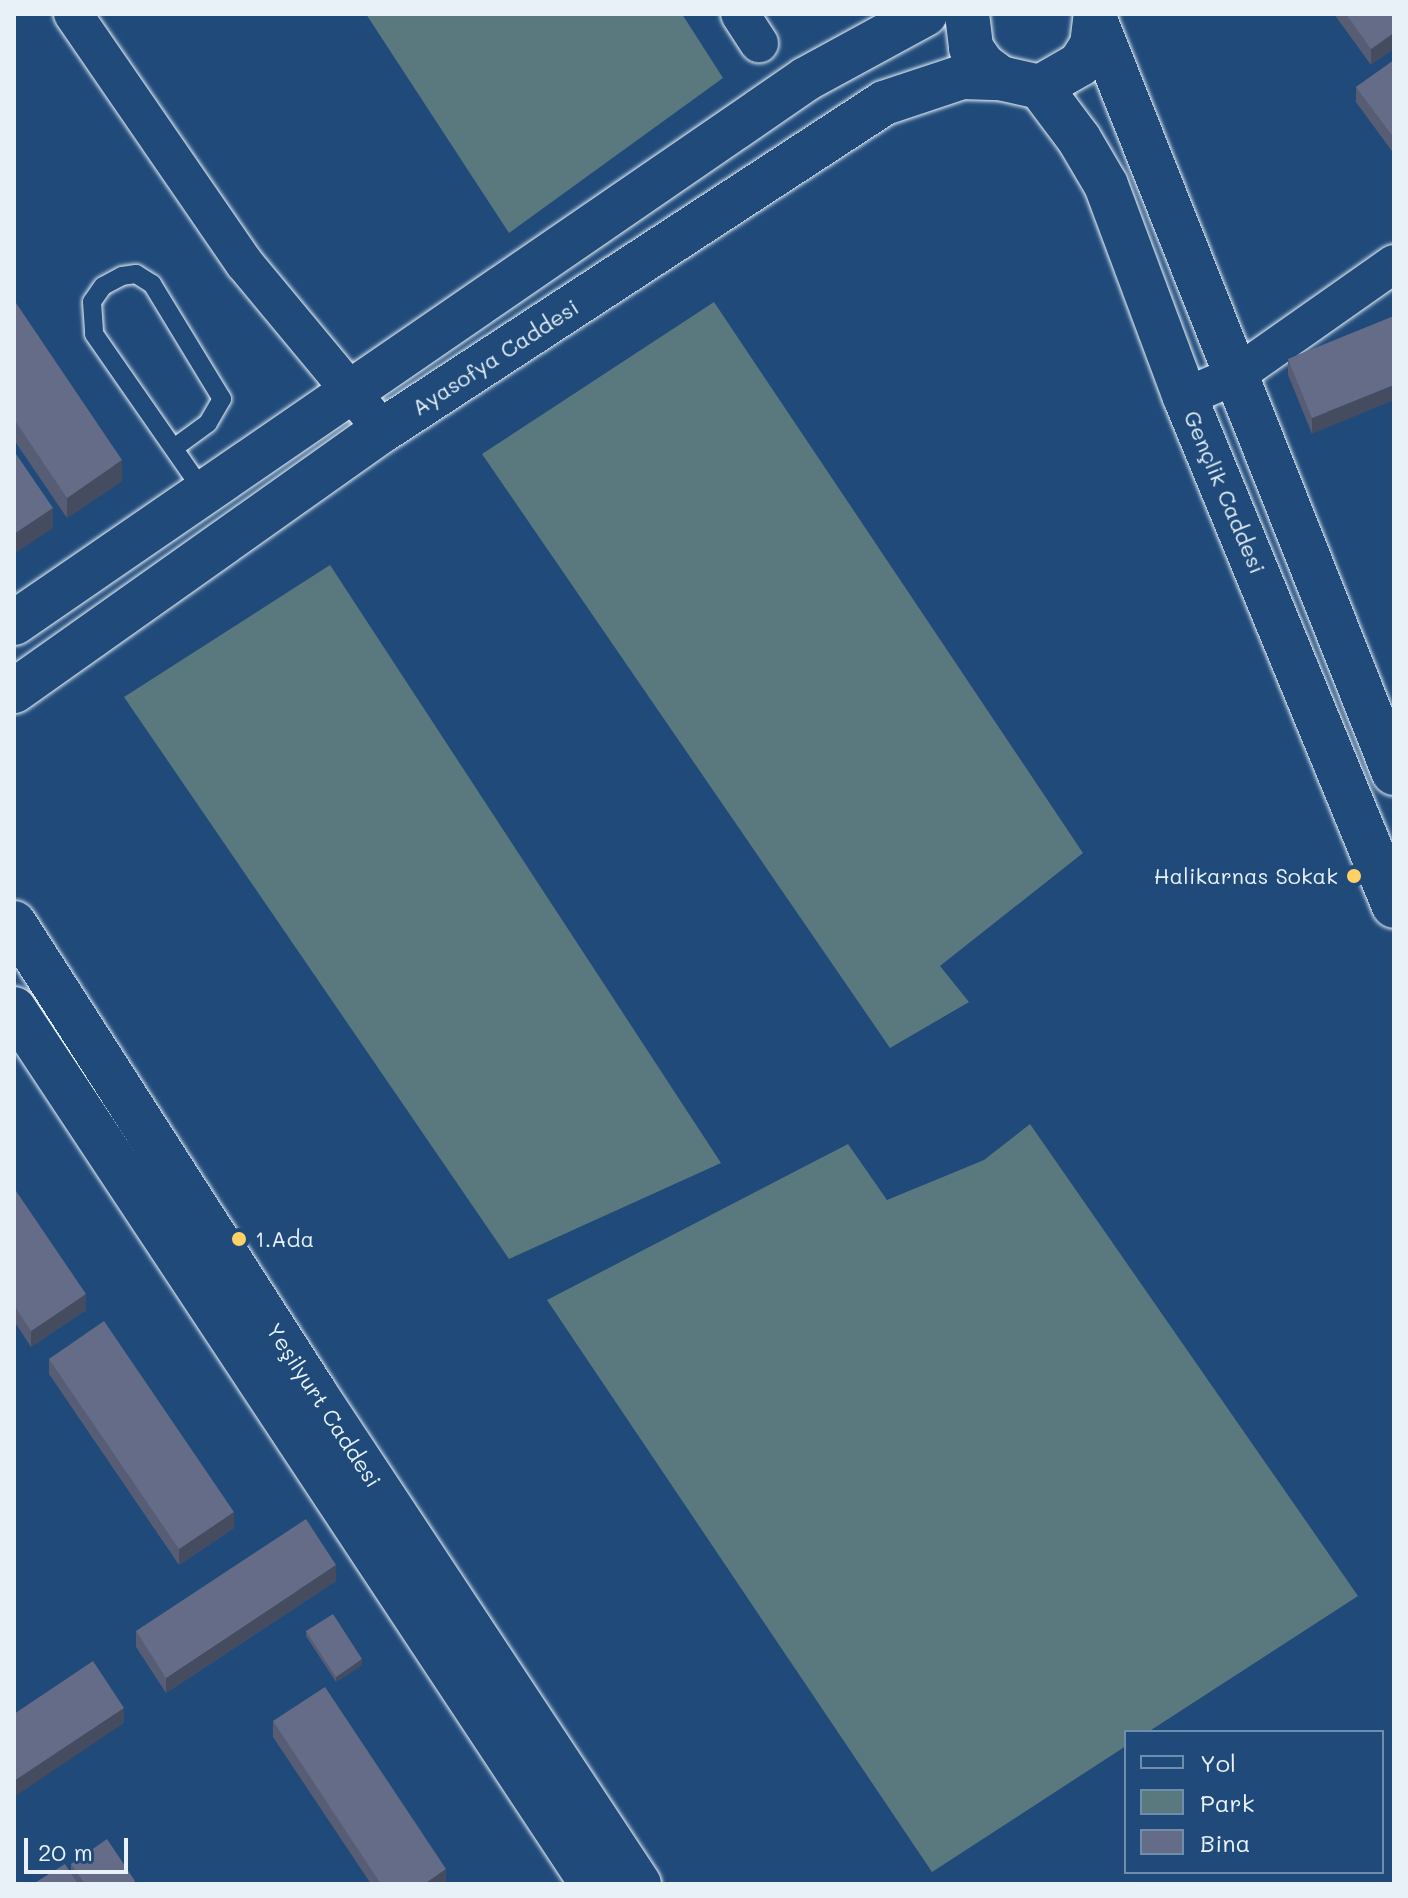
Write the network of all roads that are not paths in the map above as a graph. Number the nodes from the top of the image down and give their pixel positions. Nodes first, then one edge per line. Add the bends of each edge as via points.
1 (73, 14) edge
2 (925, 14) edge
3 (967, 14) edge
4 (1096, 18) edge
5 (1020, 83) junction
6 (1394, 264) edge
7 (1236, 375) junction
8 (352, 388) junction
9 (1185, 397) junction
10 (383, 430) junction
11 (174, 448) junction
12 (203, 491) junction
13 (14, 623) edge
14 (14, 691) edge
15 (1394, 773) edge
16 (1394, 906) edge
17 (14, 923) edge
18 (14, 1009) edge
19 (343, 1472) junction
20 (416, 1582) junction
21 (592, 1884) edge
22 (639, 1884) edge

1 - 8 street via 245,264
2 - 8 main road via 806,79
3 - 5 main road, Gençlik Caddesi via 971,48
4 - 5 main road via 1092,45 1080,64
4 - 7 main road
5 - 9 main road, Gençlik Caddesi via 1079,139 1106,185
5 - 10 main road, Ayasofya Caddesi via 962,77 884,103
6 - 7 street
7 - 9 street
7 - 15 main road
8 - 10 street
8 - 12 main road
9 - 16 main road, Gençlik Caddesi
10 - 14 main road, Ayasofya Caddesi
11 - 11 lane via 91,326 92,302 103,286 122,276 136,274 152,284 222,399 208,423
11 - 12 lane
12 - 13 main road
17 - 19 main road, Yeşilyurt Caddesi
18 - 19 main road, Yeşilyurt Caddesi
19 - 20 main road, Yeşilyurt Caddesi
20 - 21 main road, Yeşilyurt Caddesi
20 - 22 main road, Yeşilyurt Caddesi

